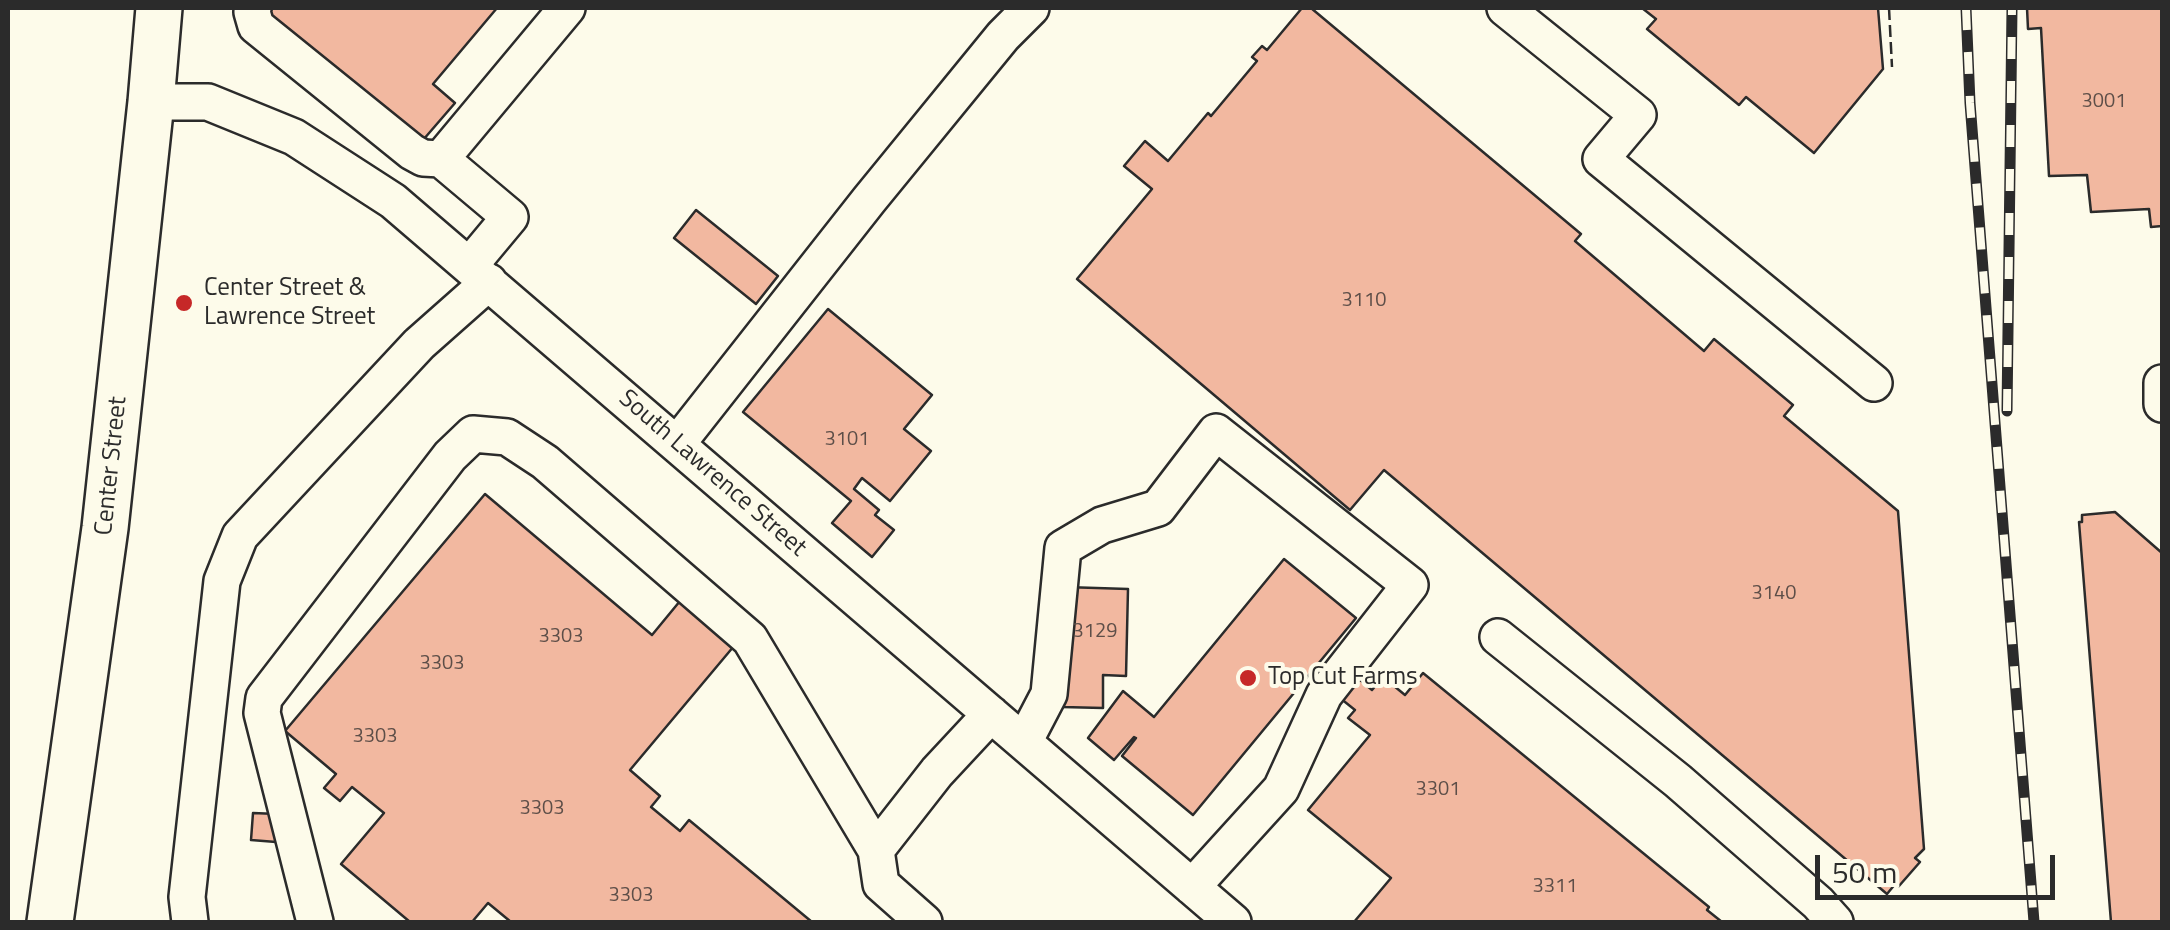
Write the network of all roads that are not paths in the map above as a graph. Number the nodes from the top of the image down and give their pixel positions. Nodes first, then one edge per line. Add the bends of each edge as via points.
1 (159, 8) edge
2 (253, 8) edge
3 (567, 8) edge
4 (1031, 8) edge
5 (1505, 8) edge
6 (151, 102) junction
7 (440, 159) junction
8 (479, 273) junction
9 (1874, 383) dead end
10 (2162, 383) edge
11 (2162, 404) edge
12 (677, 444) junction
13 (1498, 636) dead end
14 (991, 714) junction
15 (1024, 742) junction
16 (876, 850) junction
17 (1192, 887) junction
18 (50, 922) edge
19 (190, 922) edge
20 (315, 922) edge
21 (924, 922) edge
22 (1233, 922) edge
23 (1836, 922) edge

1 - 6 main road, Center Street
2 - 7 street via 256,26 423,158
3 - 7 street
4 - 12 street
5 - 9 street via 1638,115 1601,160
6 - 8 street, South Lawrence Street via 208,102 294,137 393,200
6 - 18 main road, Center Street via 105,528
7 - 8 street via 510,217
8 - 12 street, South Lawrence Street
8 - 19 street via 240,536 222,581 187,897
10 - 11 street
12 - 14 street, South Lawrence Street
13 - 23 street via 1678,781
14 - 15 street, South Lawrence Street
14 - 16 street
15 - 17 street, South Lawrence Street
15 - 17 street via 1049,694 1062,548 1158,508 1216,432 1410,585 1324,695 1281,789
16 - 20 street via 750,639 545,462 506,438 473,434 264,698 262,713
16 - 21 street via 881,884
17 - 22 street, South Lawrence Street

